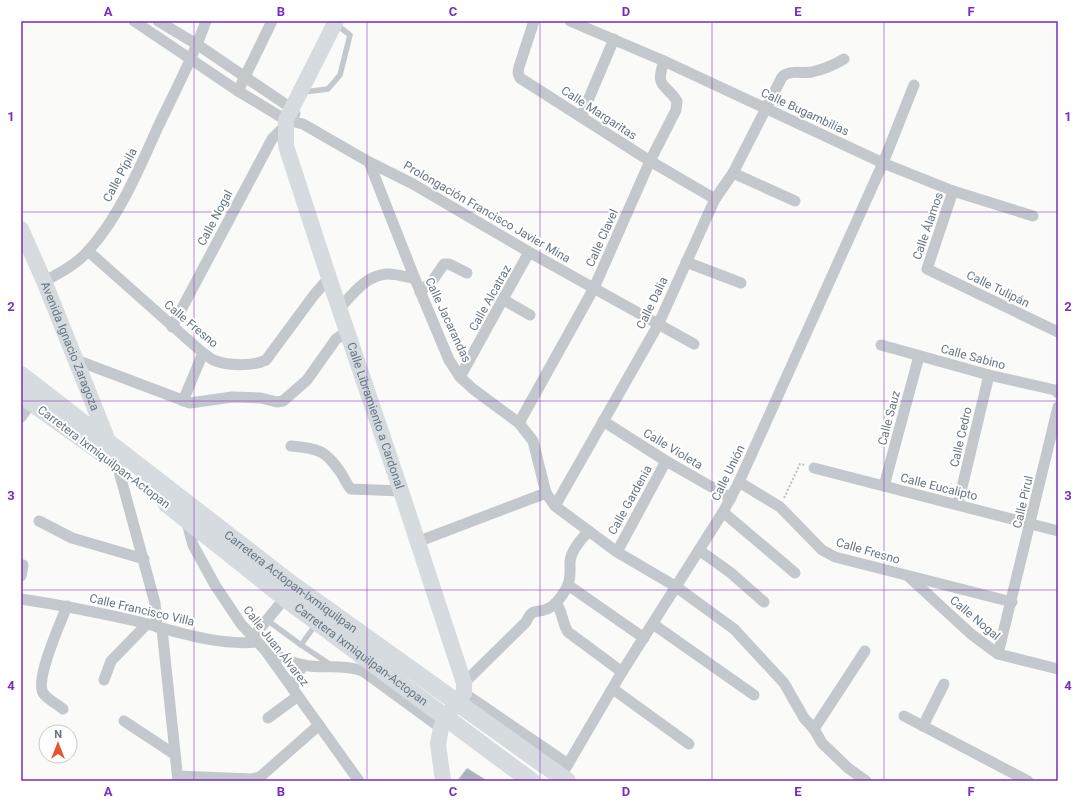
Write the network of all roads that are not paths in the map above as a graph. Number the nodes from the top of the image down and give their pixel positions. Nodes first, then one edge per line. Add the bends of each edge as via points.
1 (134, 21) edge
2 (158, 21) edge
3 (206, 21) edge
4 (272, 21) edge
5 (534, 21) edge
6 (570, 21) edge
7 (336, 22) edge
8 (614, 39) junction
9 (198, 45) junction
10 (191, 58) junction
11 (844, 59) dead end
12 (664, 61) junction
13 (246, 77) junction
14 (914, 85) dead end
15 (238, 91) junction
16 (299, 92) junction
17 (766, 108) junction
18 (581, 117) junction
19 (287, 118) junction
20 (650, 161) junction
21 (370, 162) junction
22 (883, 162) junction
23 (733, 173) junction
24 (953, 191) junction
25 (715, 199) junction
26 (794, 201) dead end
27 (1033, 216) dead end
28 (21, 229) edge
29 (88, 251) junction
30 (529, 252) junction
31 (686, 262) junction
32 (927, 269) joint
33 (468, 272) dead end
34 (328, 278) junction
35 (415, 279) junction
36 (44, 281) junction
37 (741, 283) dead end
38 (594, 288) junction
39 (420, 292) junction
40 (504, 300) junction
41 (339, 310) junction
42 (530, 315) dead end
43 (658, 324) junction
44 (172, 327) junction
45 (347, 332) junction
46 (1058, 332) edge
47 (694, 344) dead end
48 (881, 345) dead end
49 (202, 353) junction
50 (919, 356) junction
51 (76, 360) junction
52 (21, 375) edge
53 (989, 375) junction
54 (460, 377) junction
55 (1058, 393) edge
56 (26, 398) edge
57 (183, 401) junction
58 (1058, 407) edge
59 (21, 417) edge
60 (603, 421) junction
61 (519, 423) junction
62 (108, 442) junction
63 (291, 446) dead end
64 (1053, 447) edge
65 (666, 461) junction
66 (117, 464) junction
67 (814, 468) road end
68 (740, 482) junction
69 (884, 486) junction
70 (401, 491) junction
71 (546, 493) junction
72 (731, 498) junction
73 (958, 504) junction
74 (555, 506) junction
75 (723, 512) junction
76 (186, 519) junction
77 (39, 521) dead end
78 (1031, 524) junction
79 (1058, 530) edge
80 (588, 531) junction
81 (417, 542) junction
82 (700, 550) junction
83 (617, 552) junction
84 (144, 559) junction
85 (23, 565) dead end
86 (795, 573) dead end
87 (21, 576) edge
88 (908, 576) junction
89 (568, 585) junction
90 (675, 586) junction
91 (284, 598) junction
92 (21, 599) edge
93 (764, 602) dead end
94 (1012, 602) junction
95 (556, 603) junction
96 (67, 606) junction
97 (267, 620) junction
98 (318, 622) junction
99 (653, 624) junction
100 (155, 627) junction
101 (644, 638) junction
102 (255, 639) junction
103 (301, 645) junction
104 (265, 650) junction
105 (865, 651) dead end
106 (998, 654) junction
107 (304, 665) junction
108 (336, 668) junction
109 (1058, 669) edge
110 (622, 672) junction
111 (104, 680) dead end
112 (944, 684) dead end
113 (613, 689) junction
114 (295, 692) junction
115 (461, 693) junction
116 (754, 695) dead end
117 (63, 709) dead end
118 (904, 716) dead end
119 (268, 718) dead end
120 (124, 721) dead end
121 (443, 723) junction
122 (319, 725) junction
123 (923, 726) junction
124 (814, 729) junction
125 (689, 744) dead end
126 (174, 754) junction
127 (565, 774) edge
128 (178, 779) edge
129 (359, 781) edge
130 (443, 781) edge
131 (531, 781) edge
132 (866, 781) edge
133 (1028, 781) edge

1 - 10 street
2 - 9 street
3 - 9 street, Calle Pípila
4 - 13 street
5 - 18 street, Calle Margaritas via 518,67 520,78
6 - 8 street, Calle Bugambilias
7 - 16 street
7 - 16 lane via 350,35 340,75 328,89
8 - 12 street, Calle Bugambilias
8 - 18 street
9 - 10 street, Calle Pípila
9 - 13 street
10 - 15 street
10 - 29 street, Calle Pípila via 137,176
11 - 17 street, Calle Dalia via 830,68 787,73 782,77
12 - 17 street, Calle Bugambilias
12 - 20 street, Calle Clavel via 659,74 660,81 677,102 676,110
13 - 15 street
13 - 19 street
14 - 22 street, Calle Unión
15 - 19 street
16 - 19 street
17 - 22 street, Calle Bugambilias
17 - 23 street, Calle Dalia
18 - 20 street, Calle Margaritas
19 - 21 street, Prolongación Francisco Javier Mina via 303,124
19 - 34 street, Calle Libramiento a Cardonal via 286,146
19 - 44 street, Calle Nogal via 272,139
20 - 25 street, Calle Margaritas
20 - 38 street, Calle Clavel
21 - 30 street, Prolongación Francisco Javier Mina via 414,184
21 - 35 street, Calle Jacarandas
22 - 24 street, Calle Bugambilias
22 - 68 street, Calle Unión
23 - 25 street, Calle Dalia
23 - 26 street
24 - 27 street, Calle Bugambilias
24 - 32 street, Calle Álamos
25 - 31 street, Calle Dalia
28 - 36 street, Avenida Ignacio Zaragoza
29 - 36 street, Calle Pípila via 66,270
29 - 44 street, Calle Fresno
30 - 38 street, Prolongación Francisco Javier Mina
30 - 40 street, Calle Alcatraz
31 - 37 street
31 - 43 street, Calle Dalia
32 - 46 street, Calle Tulipán
33 - 39 street via 444,264 433,280
34 - 41 street, Calle Libramiento a Cardonal
34 - 49 street, Calle Fresno via 266,360 249,365 216,361
35 - 39 street, Calle Jacarandas
35 - 41 street via 387,274 371,278 360,286
36 - 51 street, Avenida Ignacio Zaragoza
38 - 43 street, Prolongación Francisco Javier Mina
38 - 61 street, Calle Clavel
39 - 54 street, Calle Jacarandas via 449,360
40 - 42 street
40 - 54 street, Calle Alcatraz
41 - 45 street, Calle Libramiento a Cardonal
43 - 47 street, Prolongación Francisco Javier Mina
43 - 60 street, Calle Dalia
44 - 49 street, Calle Fresno
45 - 57 street via 336,339 307,380 283,401 232,396 202,402
45 - 70 street, Calle Libramiento a Cardonal
48 - 50 street, Calle Sabino
49 - 57 street
50 - 53 street, Calle Sabino
50 - 69 street, Calle Sauz
51 - 57 street
51 - 62 street, Avenida Ignacio Zaragoza
52 - 62 main road, Carretera Actopan-Ixmiquilpan
53 - 55 street, Calle Sabino
53 - 73 street, Calle Cedro
54 - 61 street, Calle Jacarandas
56 - 59 street
56 - 66 main road, Carretera Ixmiquilpan-Actopan
58 - 64 street, Calle Pirul
60 - 65 street, Calle Violeta
60 - 74 street, Calle Dalia
61 - 71 street, Calle Jacarandas via 533,441
62 - 66 street, Avenida Ignacio Zaragoza
62 - 115 main road, Carretera Actopan-Ixmiquilpan via 290,583
63 - 70 street via 319,449 333,461 351,489
64 - 78 street, Calle Pirul
65 - 72 street, Calle Violeta
65 - 83 street, Calle Gardenia
66 - 76 main road, Carretera Ixmiquilpan-Actopan
66 - 84 street
67 - 69 street, Calle Eucalipto
68 - 72 street, Calle Unión
68 - 88 street, Calle Fresno via 780,507 822,550 834,557
69 - 73 street, Calle Eucalipto
70 - 81 street, Calle Libramiento a Cardonal
71 - 74 street, Calle Jacarandas
71 - 81 street
72 - 75 street, Calle Unión
73 - 78 street, Calle Eucalipto
74 - 80 street, Calle Jacarandas
75 - 82 street, Calle Unión
75 - 86 street
76 - 91 main road, Carretera Ixmiquilpan-Actopan
76 - 102 street, Calle Juan Álvarez via 194,545 212,578 241,624
77 - 84 street via 72,538
78 - 79 street, Calle Eucalipto
78 - 94 street, Calle Pirul
80 - 83 street, Calle Jacarandas
80 - 89 street via 573,551
81 - 115 street, Calle Libramiento a Cardonal
82 - 90 street, Calle Unión
82 - 93 street
83 - 90 street, Calle Jacarandas
84 - 100 street via 155,603
85 - 87 street
88 - 94 street, Calle Fresno
88 - 106 street, Calle Nogal via 971,634
89 - 95 street
89 - 101 street
90 - 99 street, Calle Unión
90 - 124 street, Calle Jacarandas via 734,629 784,683 804,718
91 - 97 street
91 - 98 main road, Carretera Ixmiquilpan-Actopan
92 - 96 street, Calle Francisco Villa
94 - 106 street, Calle Pirul
95 - 110 street via 568,632
95 - 115 street via 547,609 535,610 529,614 526,622
96 - 100 street, Calle Francisco Villa
96 - 117 street via 43,670 41,684 43,693
97 - 102 street
97 - 103 lane
98 - 103 lane
98 - 121 main road, Carretera Ixmiquilpan-Actopan
99 - 101 street, Calle Unión
99 - 116 street
100 - 102 street, Calle Francisco Villa via 225,642 244,643
100 - 111 street via 111,661
100 - 126 street
101 - 110 street, Calle Unión
102 - 104 street, Calle Juan Álvarez
103 - 108 lane
104 - 107 street via 285,660
104 - 114 street, Calle Juan Álvarez
105 - 124 street
106 - 109 street, Calle Nogal
107 - 108 street
107 - 114 street via 298,673
108 - 121 street via 349,666 363,671
110 - 113 street, Calle Unión
112 - 123 street
113 - 125 street
113 - 127 street, Calle Unión
114 - 119 street
114 - 122 street, Calle Juan Álvarez
115 - 121 street
115 - 127 main road, Carretera Actopan-Ixmiquilpan
118 - 123 street
120 - 126 street
121 - 130 street via 438,744
121 - 131 main road, Carretera Ixmiquilpan-Actopan
122 - 128 street via 260,777
122 - 129 street, Calle Juan Álvarez
123 - 133 street
124 - 132 street, Calle Jacarandas via 822,743
126 - 128 street

